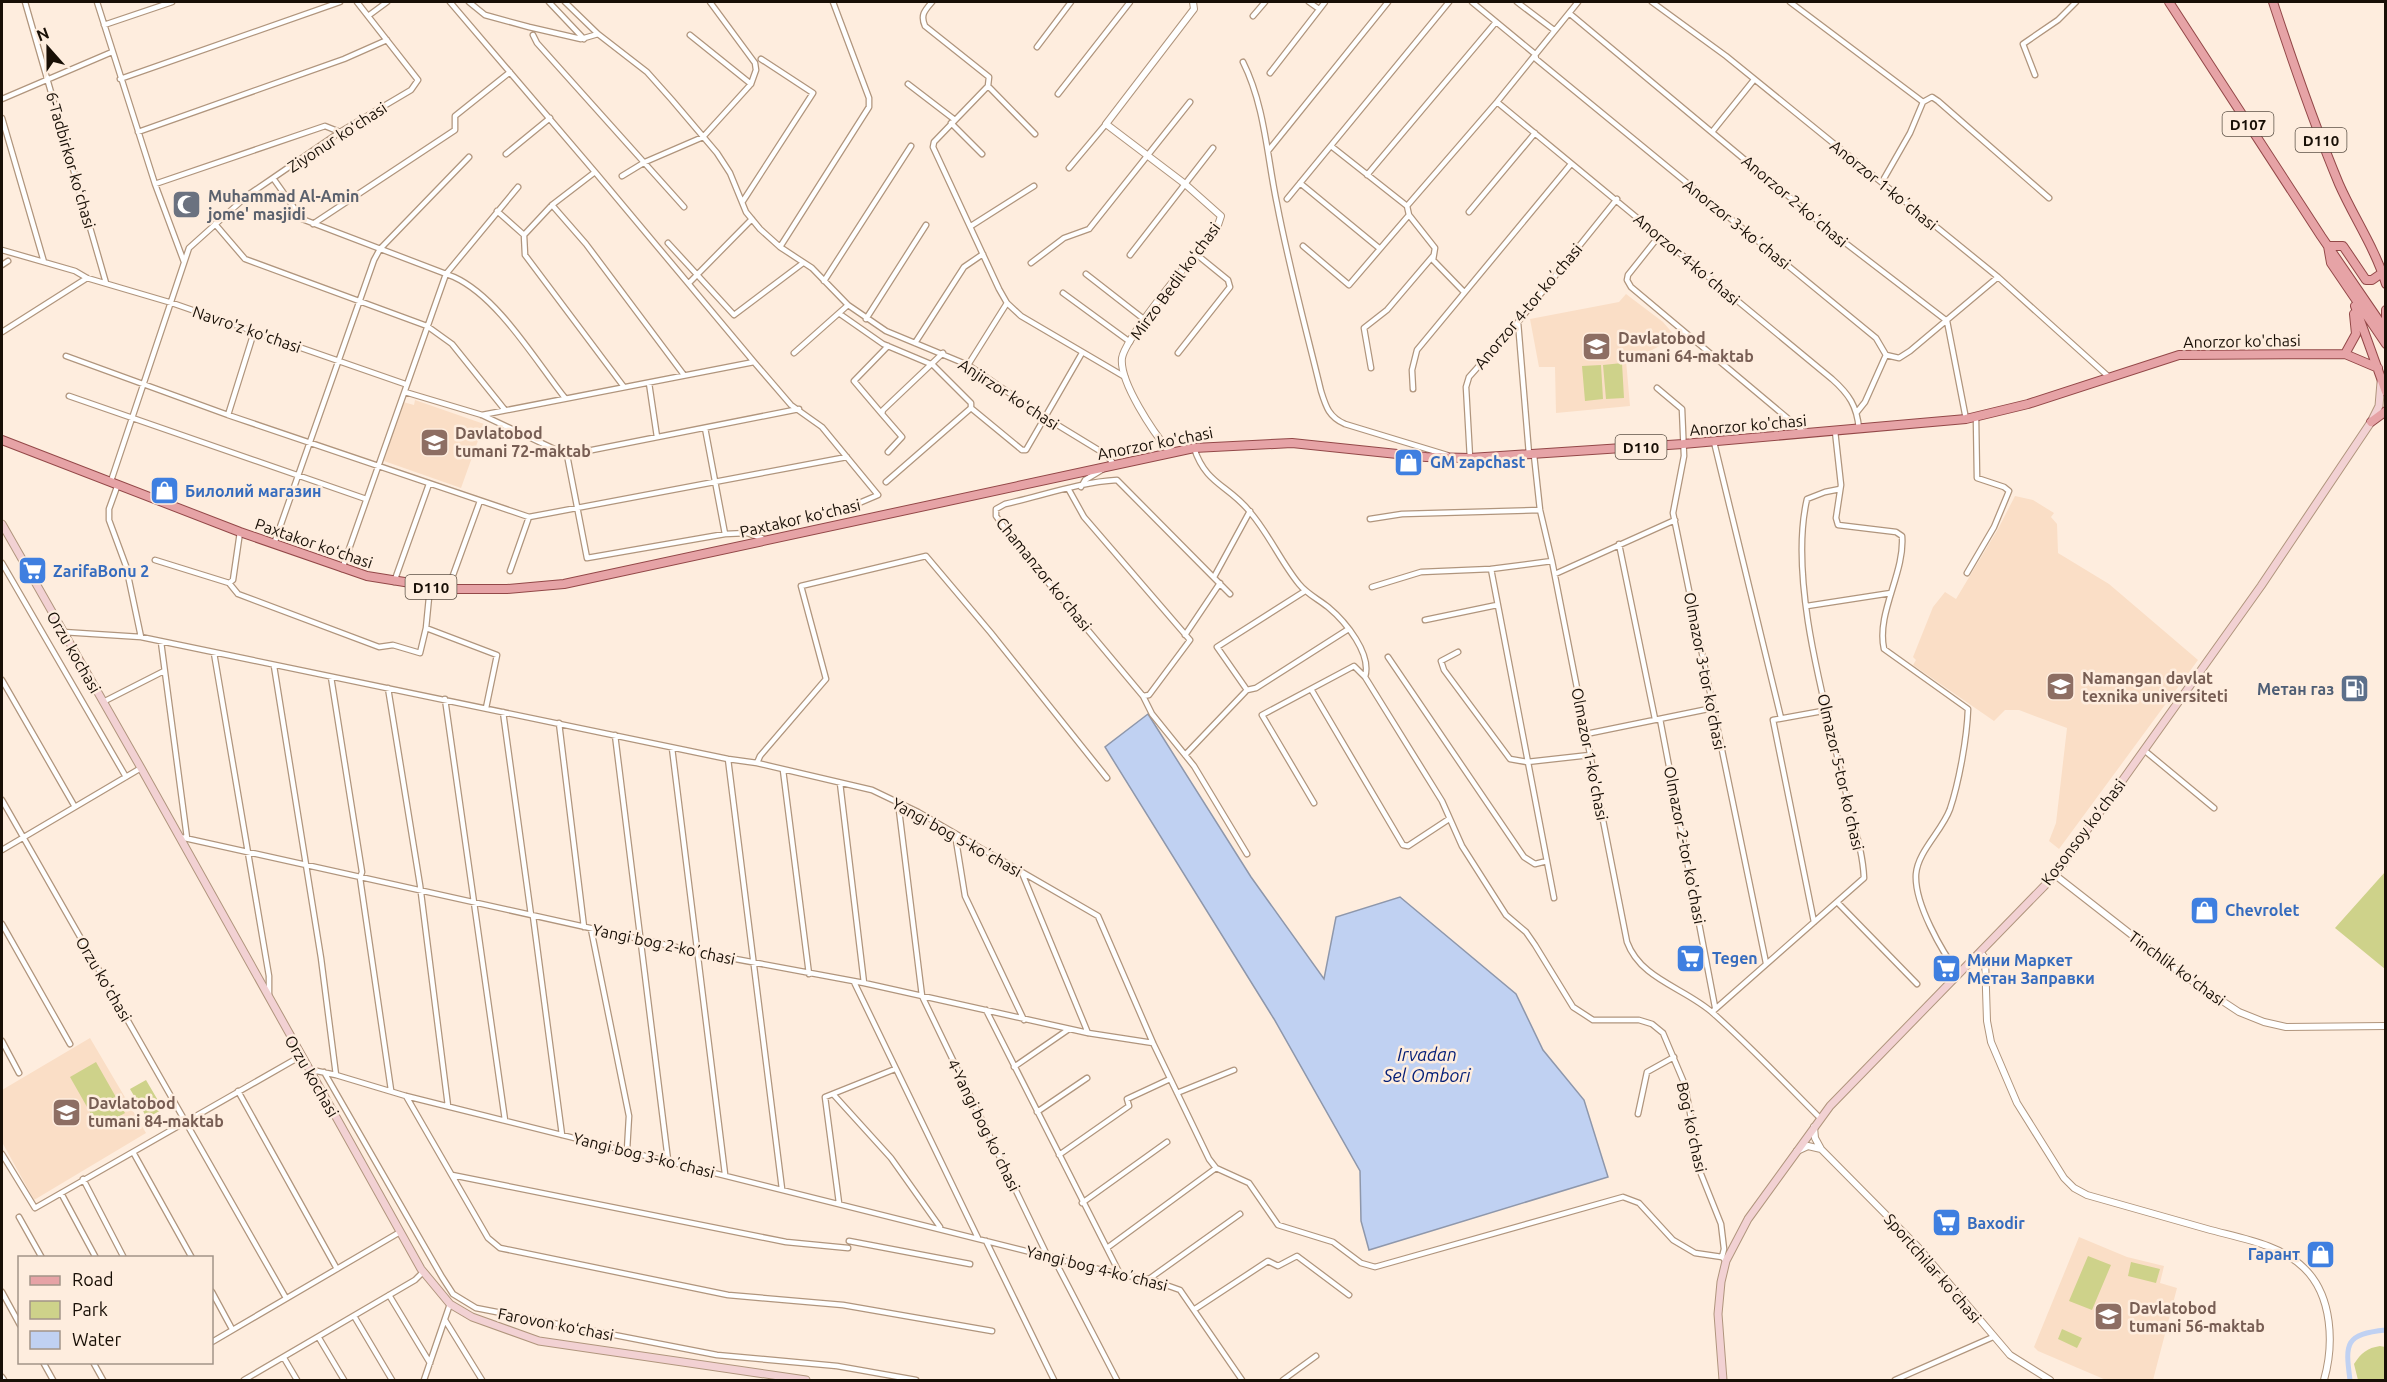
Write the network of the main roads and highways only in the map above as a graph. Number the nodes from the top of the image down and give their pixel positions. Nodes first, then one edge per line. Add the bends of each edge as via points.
1 (2169, 2) edge
2 (2272, 2) edge
3 (2328, 246) junction
4 (2382, 273) junction
5 (2385, 284) edge
6 (2349, 290) junction
7 (2385, 310) edge
8 (2385, 320) edge
9 (2385, 331) edge
10 (2385, 344) edge
11 (2345, 354) junction
12 (2378, 368) junction
13 (2381, 380) junction
14 (2385, 392) edge
15 (2385, 411) edge
16 (2371, 422) junction
17 (2, 440) edge
18 (878, 514) joint
19 (2, 524) edge
20 (806, 1380) edge
21 (1723, 1380) edge

1 - 3 main road, D107
2 - 4 main road, D110 via 2323,145
3 - 4 main road via 2343,246 2366,280
3 - 6 main road, D107 via 2331,263
3 - 9 main road, D107
4 - 5 main road, D110
6 - 10 main road, D107
6 - 11 main road via 2356,334
6 - 12 main road
7 - 8 main road
11 - 12 main road, D110
11 - 18 main road, Anorzor ko'chasi / D110 via 2179,355 1976,418 1714,442 1458,459 1292,443 1194,448
12 - 13 main road
13 - 14 main road
13 - 16 main road, Kosonsoy ko’chasi via 2380,400
15 - 16 main road
16 - 21 main road, Kosonsoy ko’chasi via 2261,586 2055,875 1820,1118 1748,1219 1724,1259 1718,1306
17 - 18 main road, Paxtakor koʻchasi / D110 via 342,569 394,582 448,589 564,584
19 - 20 main road, Orzu kochasi via 400,1232 423,1272 450,1304 472,1317 539,1341

